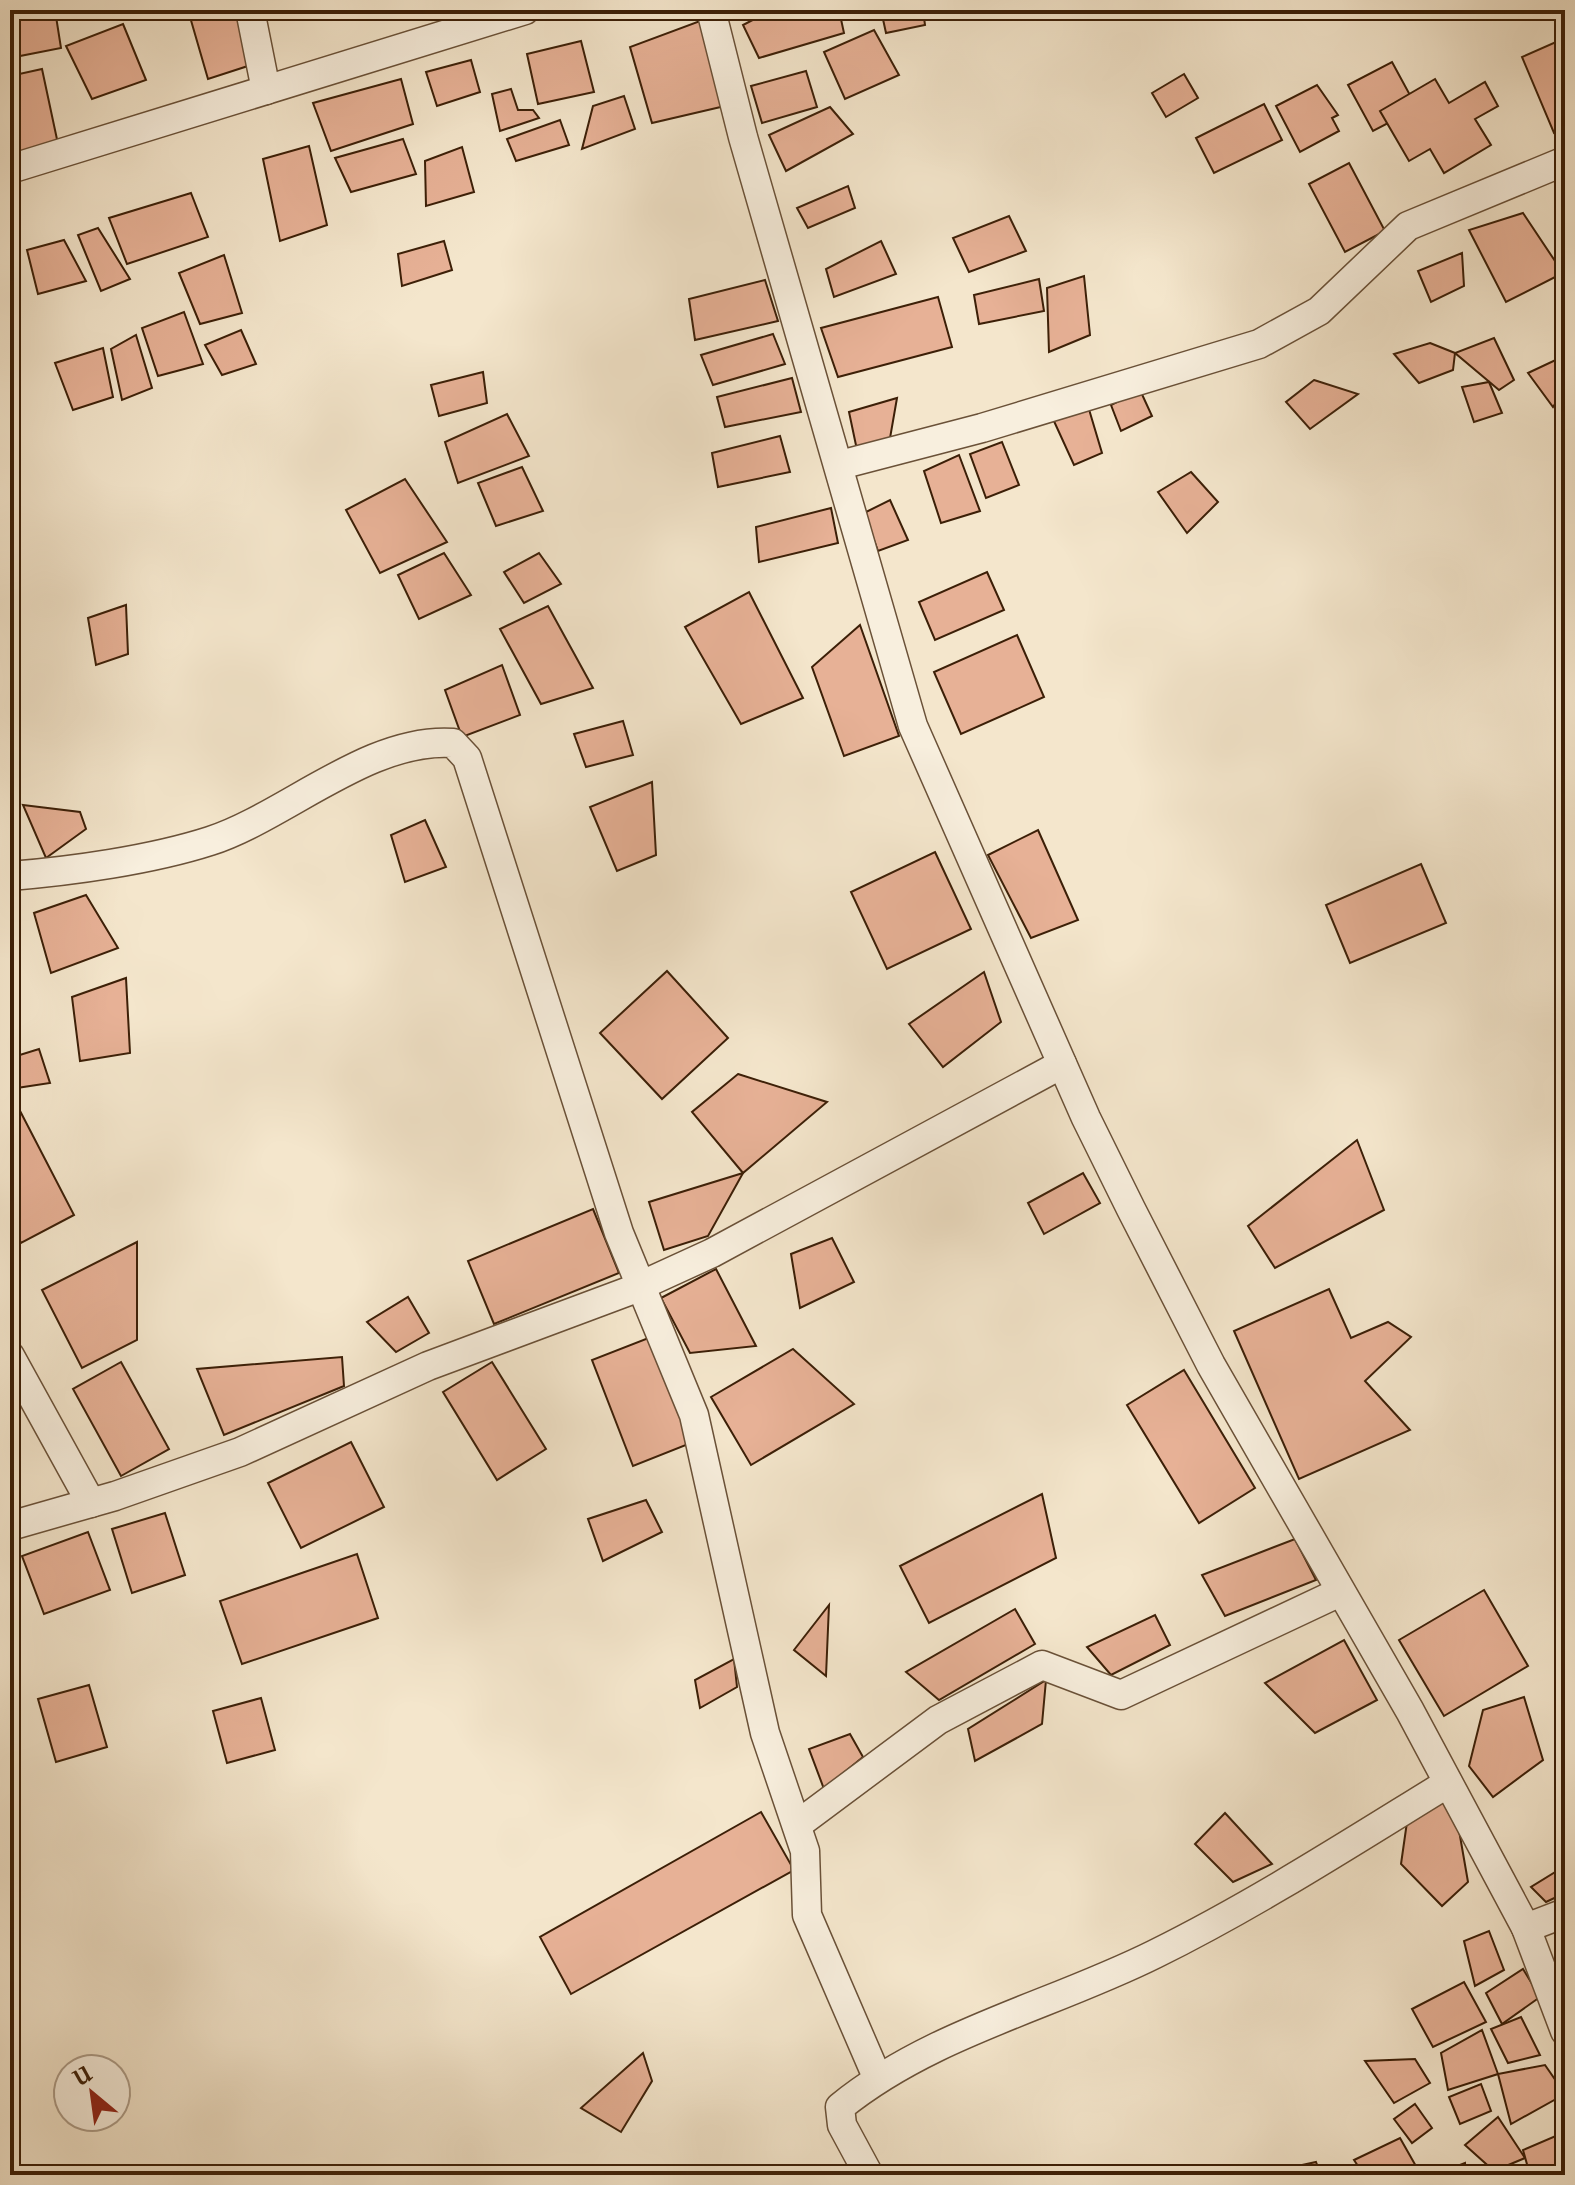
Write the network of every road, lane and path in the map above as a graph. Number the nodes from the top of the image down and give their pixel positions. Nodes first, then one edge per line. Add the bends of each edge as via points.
1 (250, 10) edge
2 (525, 10) edge
3 (711, 10) edge
4 (266, 90) junction
5 (1565, 161) edge
6 (10, 169) edge
7 (840, 465) junction
8 (10, 876) edge
9 (1062, 1064) junction
10 (641, 1285) junction
11 (10, 1356) edge
12 (91, 1503) junction
13 (10, 1526) edge
14 (1340, 1592) junction
15 (1448, 1783) junction
16 (797, 1825) junction
17 (1565, 1913) edge
18 (1526, 1928) junction
19 (1565, 2031) edge
20 (877, 2077) junction
21 (869, 2175) edge

1 - 4 street
2 - 4 street
3 - 7 street
4 - 6 street
5 - 7 street via 1408,226 1319,311 1259,344
7 - 9 street via 913,726
8 - 10 street via 90,867 211,841 354,767 431,741 453,743 467,758 619,1233
9 - 10 street via 712,1253
9 - 14 street via 1211,1365
10 - 12 street via 428,1366 240,1452
10 - 16 street via 694,1415 765,1733
11 - 12 street
12 - 13 street
14 - 15 street
14 - 16 street via 1121,1695 1042,1665 938,1720
15 - 18 street
15 - 20 street via 1154,1954
16 - 20 street via 805,1851 807,1915
17 - 18 street
18 - 19 street
20 - 21 street via 840,2107 842,2125

